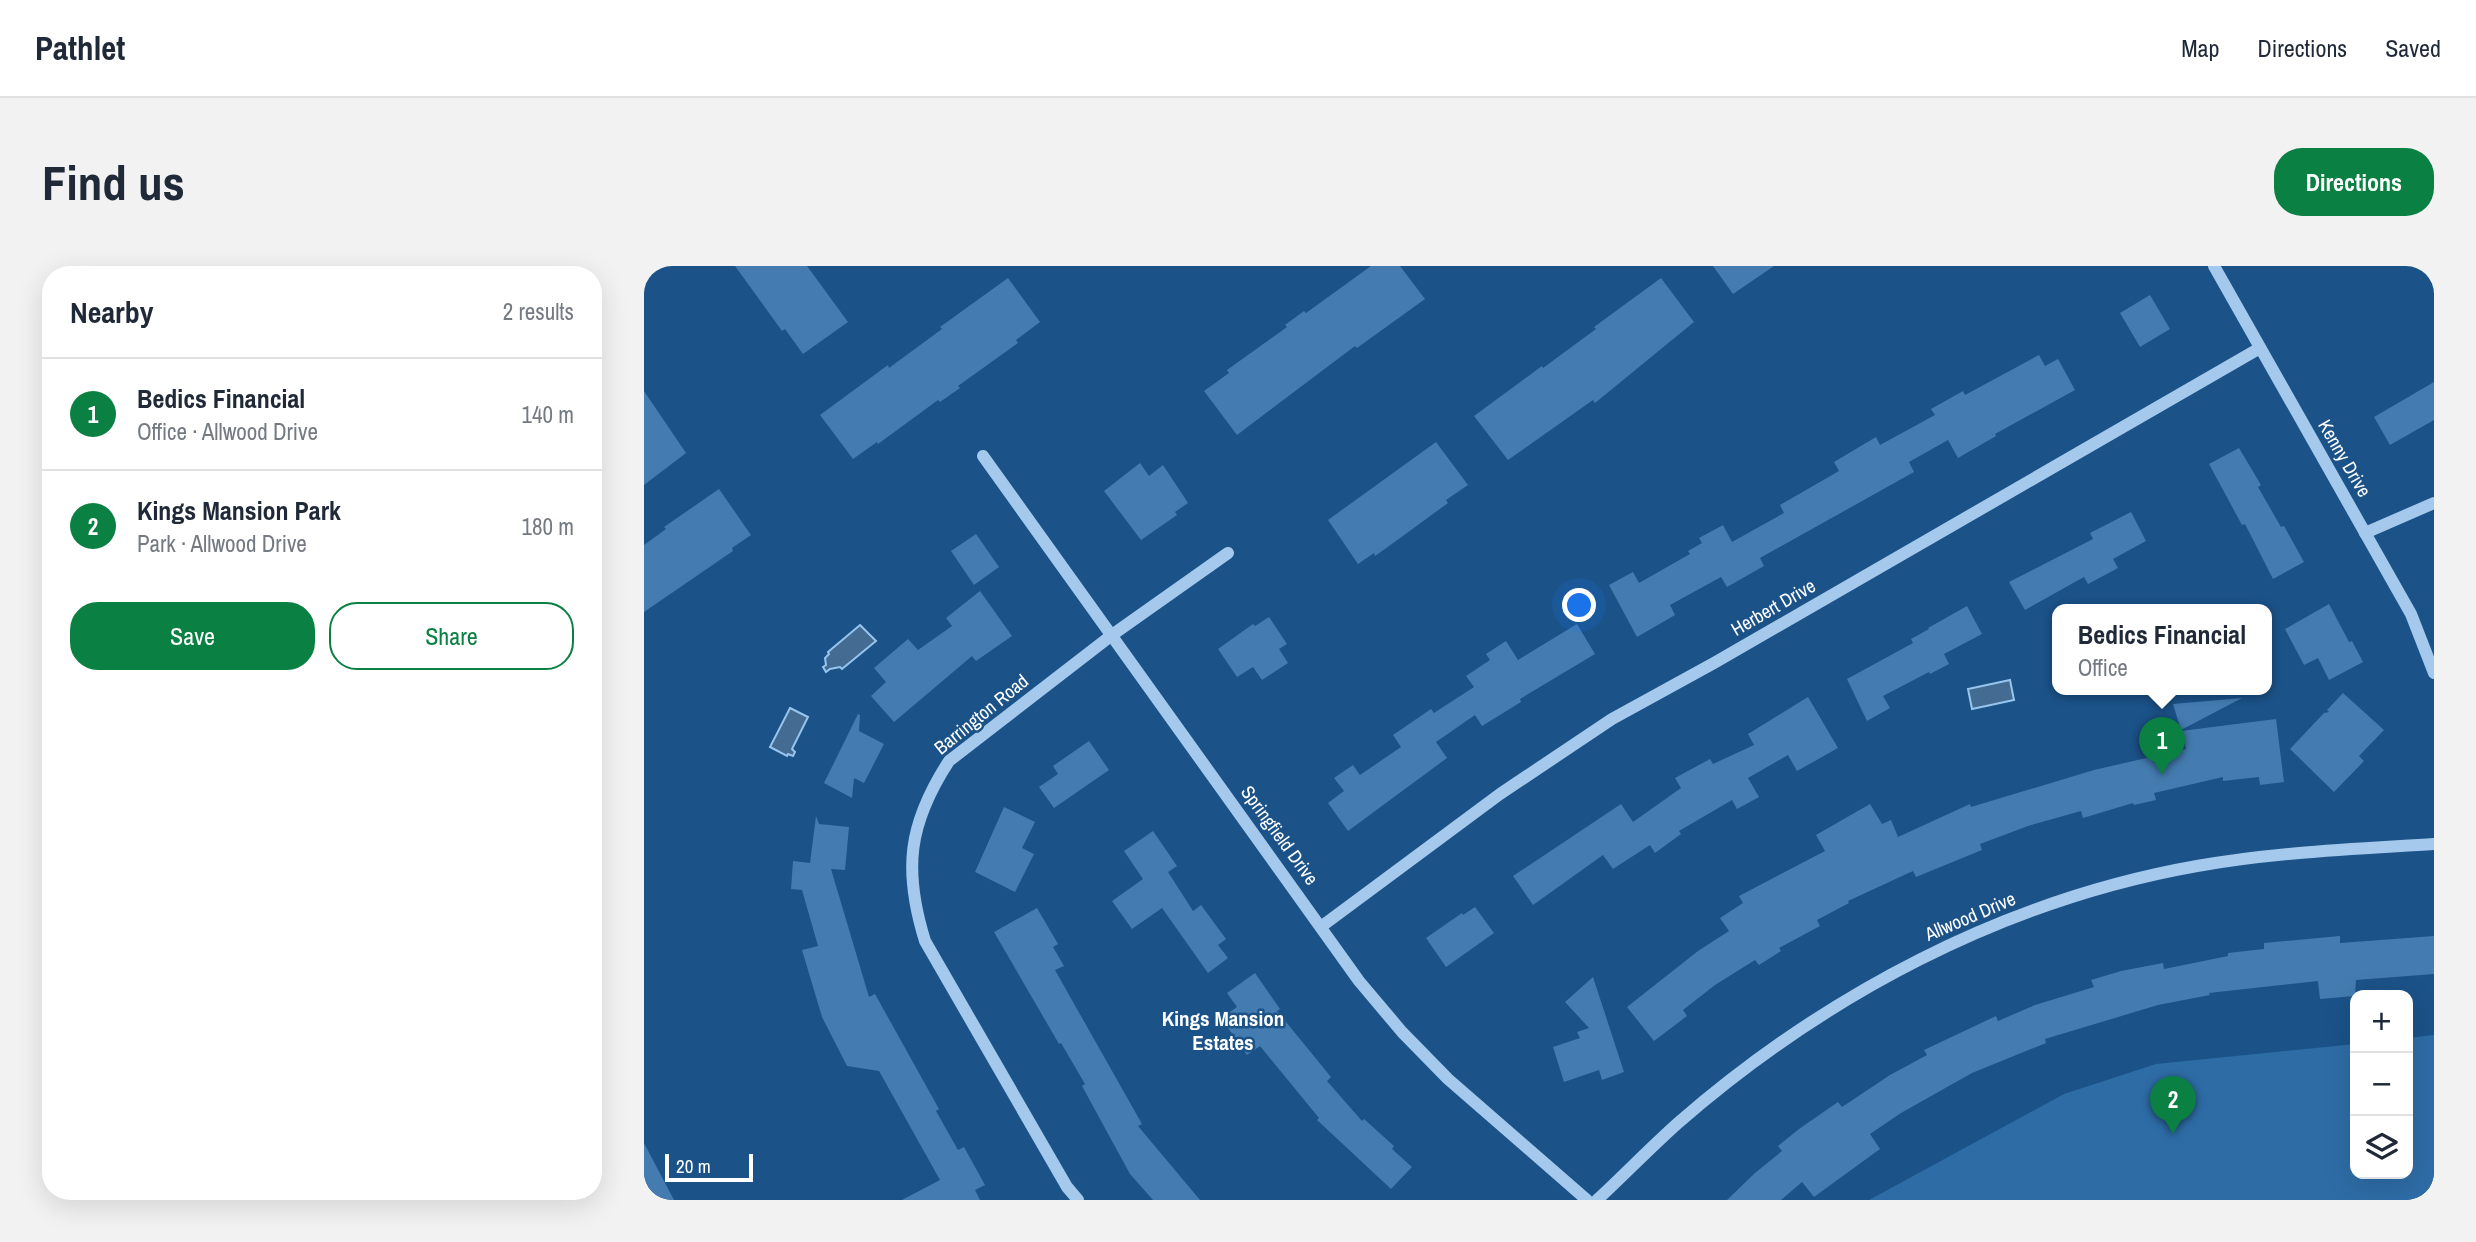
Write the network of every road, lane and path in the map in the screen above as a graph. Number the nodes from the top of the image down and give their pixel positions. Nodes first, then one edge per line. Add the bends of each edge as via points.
1 (2214, 266) edge
2 (2260, 348) junction
3 (983, 456) dead end
4 (2434, 503) edge
5 (2365, 533) junction
6 (1228, 552) dead end
7 (1112, 635) junction
8 (2434, 673) edge
9 (2434, 844) edge
10 (1322, 926) junction
11 (1078, 1200) edge
12 (1587, 1200) edge
13 (1597, 1200) edge

1 - 2 street, Kenny Drive
2 - 5 street, Kenny Drive
2 - 10 street, Herbert Drive via 1612,719 1500,793
3 - 7 street, Springfield Drive
4 - 5 street
5 - 8 street, Kenny Drive via 2411,614
6 - 7 street, Barrington Road
7 - 10 street, Springfield Drive
7 - 11 street, Barrington Road via 948,761 919,817 912,848 915,911 925,941
9 - 13 street, Allwood Drive via 2286,854 2197,866 2108,886 2021,914 1938,949 1859,992 1765,1054 1677,1124
10 - 12 street, Springfield Drive via 1359,981 1411,1041

